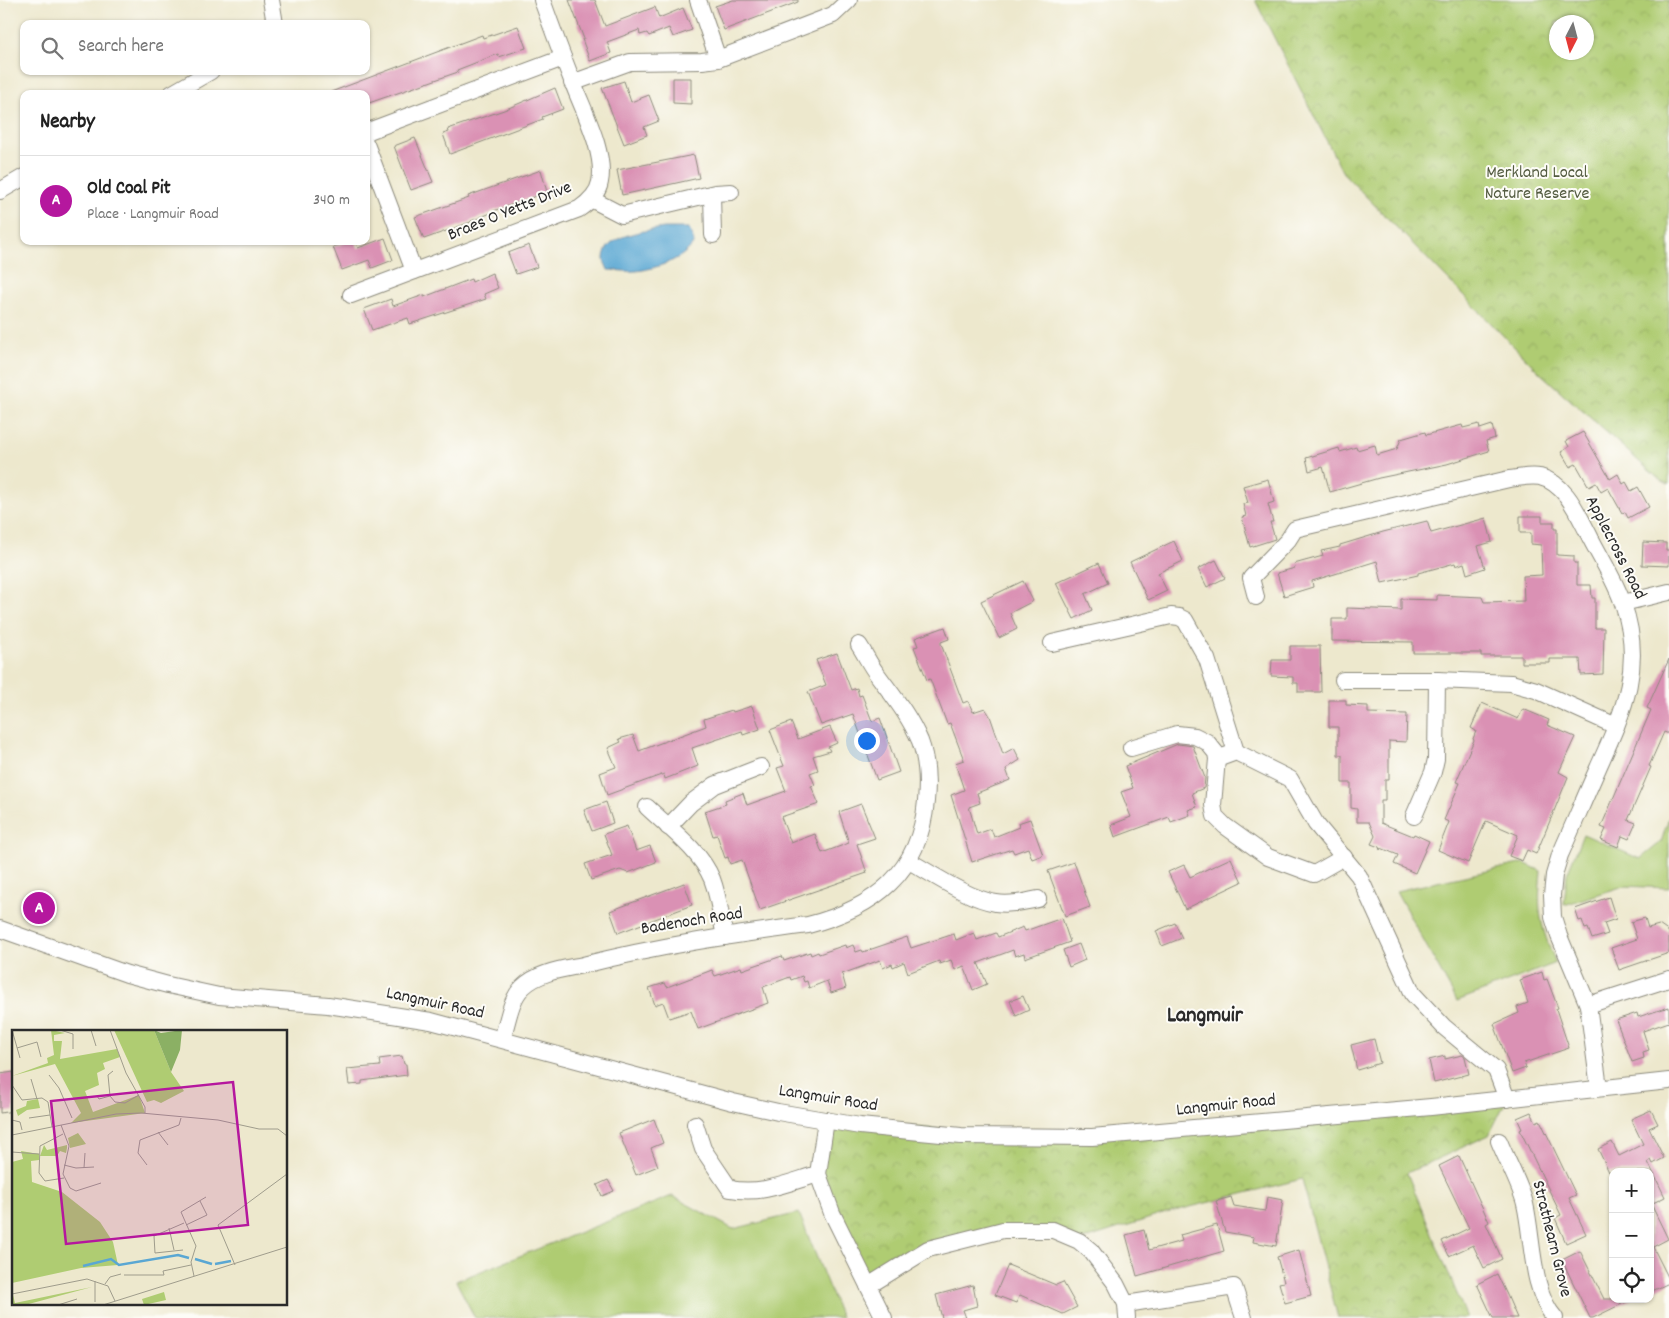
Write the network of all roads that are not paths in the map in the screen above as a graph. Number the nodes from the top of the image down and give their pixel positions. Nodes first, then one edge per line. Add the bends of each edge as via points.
1 (271, 0) edge
2 (542, 0) edge
3 (698, 0) edge
4 (849, 0) edge
5 (274, 20) edge
6 (563, 58) junction
7 (718, 59) junction
8 (204, 75) edge
9 (572, 83) junction
10 (178, 90) edge
11 (370, 130) edge
12 (370, 155) edge
13 (20, 179) edge
14 (0, 191) edge
15 (731, 192) dead end
16 (712, 194) junction
17 (591, 199) junction
18 (713, 235) dead end
19 (414, 271) junction
20 (351, 295) dead end
21 (1669, 592) edge
22 (1256, 597) dead end
23 (1623, 603) junction
24 (1052, 644) dead end
25 (859, 645) dead end
26 (1343, 680) dead end
27 (1437, 680) junction
28 (1616, 726) junction
29 (1131, 748) dead end
30 (1236, 752) junction
31 (1217, 759) junction
32 (761, 767) dead end
33 (647, 807) dead end
34 (1414, 816) dead end
35 (668, 827) junction
36 (1344, 857) junction
37 (909, 861) junction
38 (1038, 899) dead end
39 (0, 929) edge
40 (725, 937) junction
41 (1669, 979) edge
42 (1588, 1004) junction
43 (502, 1039) junction
44 (1669, 1081) edge
45 (1599, 1088) junction
46 (1507, 1099) junction
47 (826, 1120) junction
48 (695, 1124) dead end
49 (1499, 1140) dead end
50 (818, 1174) junction
51 (868, 1286) junction
52 (1127, 1311) edge
53 (884, 1318) edge
54 (1244, 1318) edge
55 (1555, 1318) edge

1 - 5 street
2 - 6 street, Braes O Yetts Drive
3 - 7 street
4 - 7 street via 833,15
6 - 9 street, Braes O Yetts Drive
6 - 11 street
7 - 9 street via 630,62
8 - 10 street
9 - 17 street, Braes O Yetts Drive via 599,159 600,182
12 - 19 street
13 - 14 street
15 - 16 street
16 - 17 street via 622,215
16 - 18 street
17 - 19 street, Braes O Yetts Drive via 579,209
19 - 20 street, Braes O Yetts Drive
21 - 23 street
22 - 23 street, Applecross Road via 1251,578 1295,529 1509,479 1539,477 1561,489 1576,509
23 - 28 street, Applecross Road via 1633,644 1632,666 1626,700
24 - 30 street via 1171,616 1185,620 1206,659
25 - 37 street, Badenoch Road via 911,722 926,764 926,811
26 - 27 street
27 - 28 street via 1511,683 1536,690
27 - 34 street via 1436,759
28 - 42 street, Applecross Road via 1554,875 1553,916
29 - 31 street via 1177,734 1195,736 1212,747
30 - 31 street
30 - 36 street via 1290,779 1316,824
31 - 36 street via 1212,805 1215,816 1225,826 1268,857 1314,874
32 - 35 street via 715,785 691,803
33 - 35 street
35 - 40 street via 693,852 712,880
36 - 46 street via 1359,876 1413,994 1444,1026 1496,1070
37 - 38 street via 980,899 1013,904
37 - 40 street, Badenoch Road via 882,890 839,916 808,925
39 - 43 street, Langmuir Road via 127,974 176,987 220,996 379,1012
40 - 43 street, Badenoch Road via 634,952 534,979 515,997
41 - 42 street
42 - 45 street, Applecross Road
43 - 47 street, Langmuir Road via 734,1102
44 - 45 street, Langmuir Road
45 - 46 street, Langmuir Road
46 - 47 street, Langmuir Road via 1092,1138 961,1136
47 - 50 street
48 - 50 street via 703,1149 730,1189 761,1191
49 - 55 street, Strathearn Grove via 1525,1202 1539,1284
50 - 51 street via 832,1213
51 - 52 street via 928,1249 1003,1230 1053,1230 1079,1241 1091,1251 1116,1284
51 - 53 street
52 - 54 street via 1234,1287

